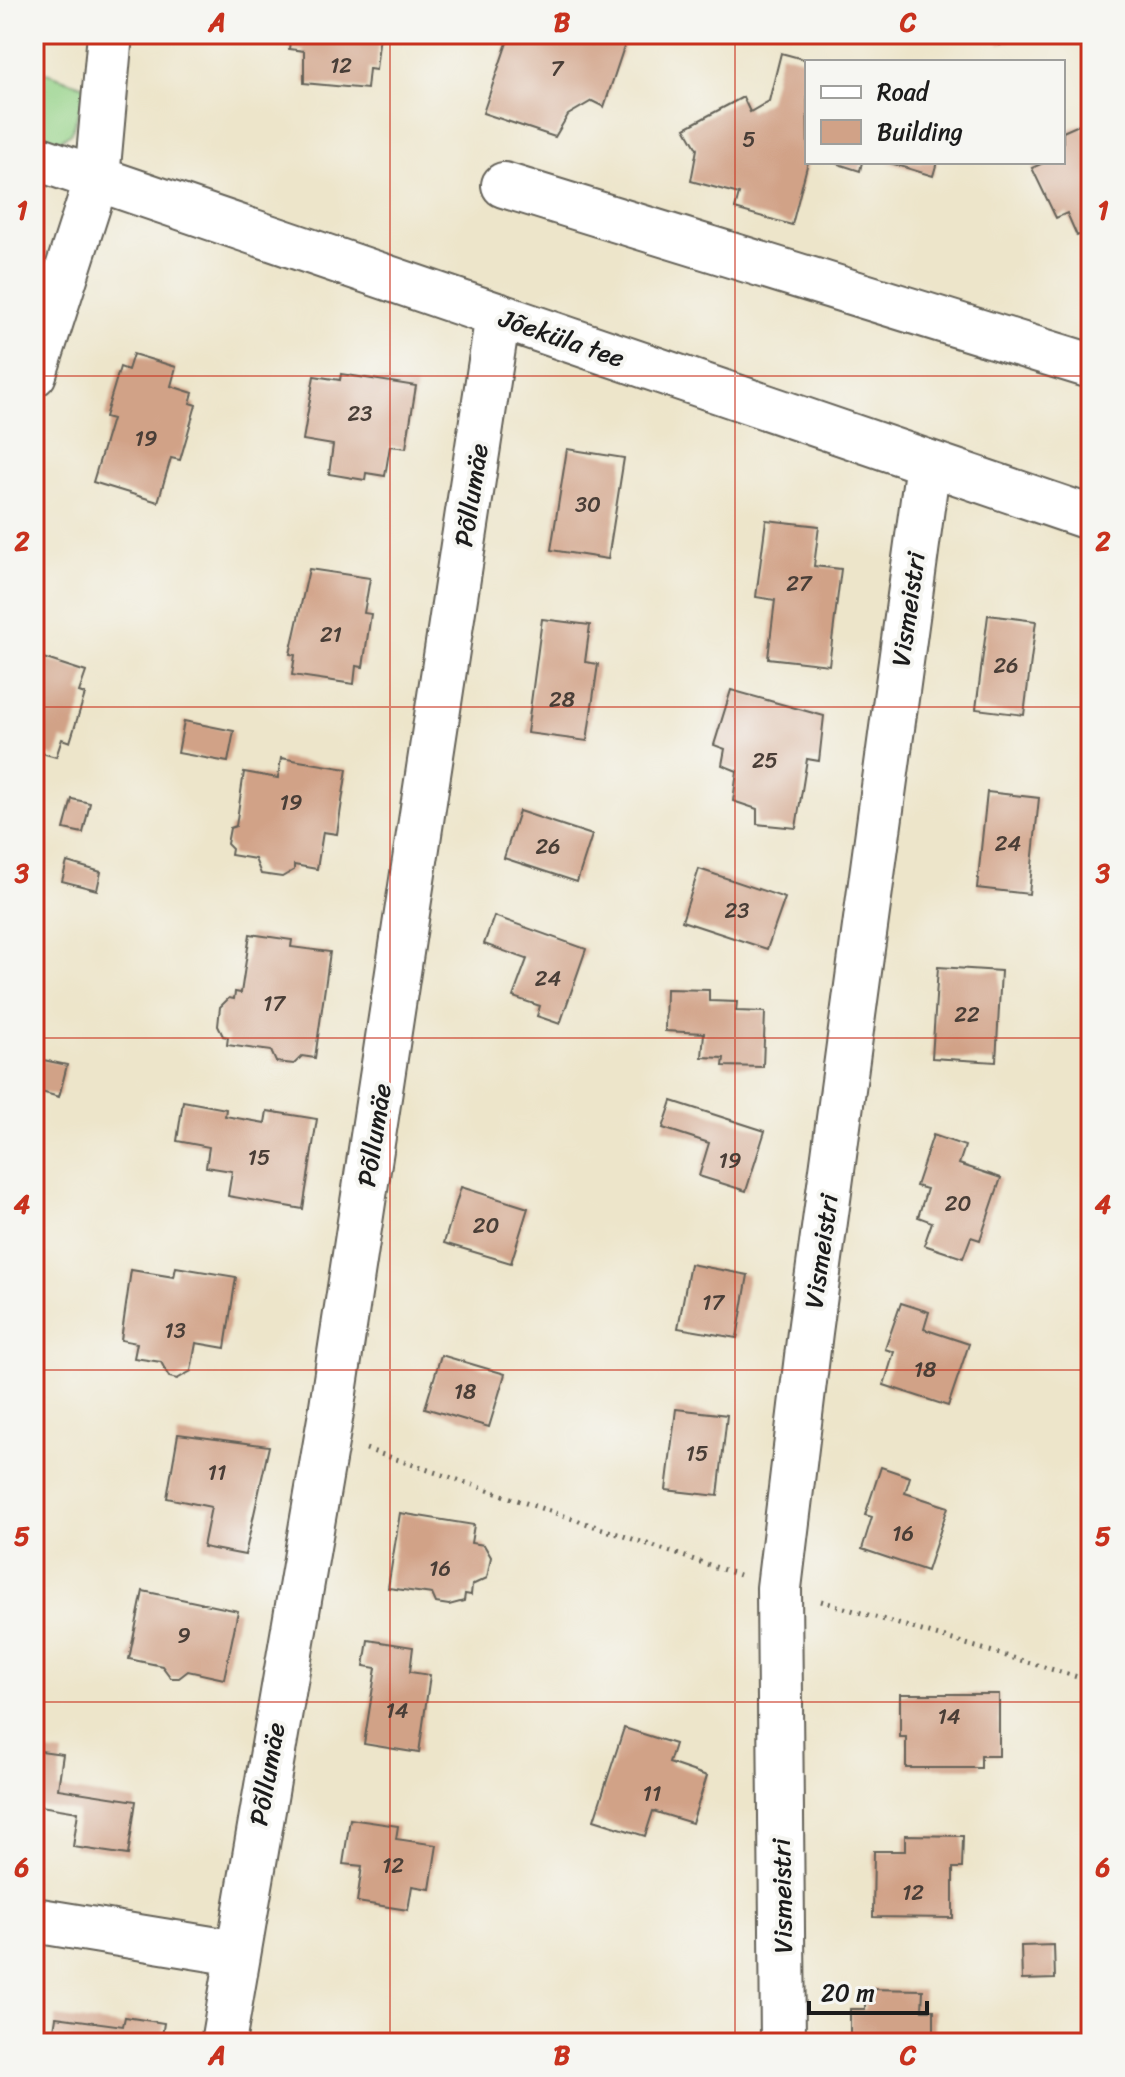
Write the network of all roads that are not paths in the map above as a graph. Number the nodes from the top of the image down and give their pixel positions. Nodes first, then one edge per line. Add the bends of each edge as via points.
1 (110, 34) edge
2 (34, 157) edge
3 (97, 178) junction
4 (504, 185) dead end
5 (498, 315) junction
6 (1091, 366) edge
7 (34, 374) edge
8 (928, 463) junction
9 (1091, 518) edge
10 (34, 1920) edge
11 (236, 1953) junction
12 (223, 2043) edge
13 (783, 2043) edge

1 - 3 street
2 - 3 street, Jõeküla tee
3 - 5 street, Jõeküla tee
3 - 7 street
4 - 6 street
5 - 8 street, Jõeküla tee
5 - 11 street, Põllumäe via 327,1436
8 - 9 street, Jõeküla tee
8 - 13 street, Vismeistri via 779,1588
10 - 11 street
11 - 12 street, Põllumäe

